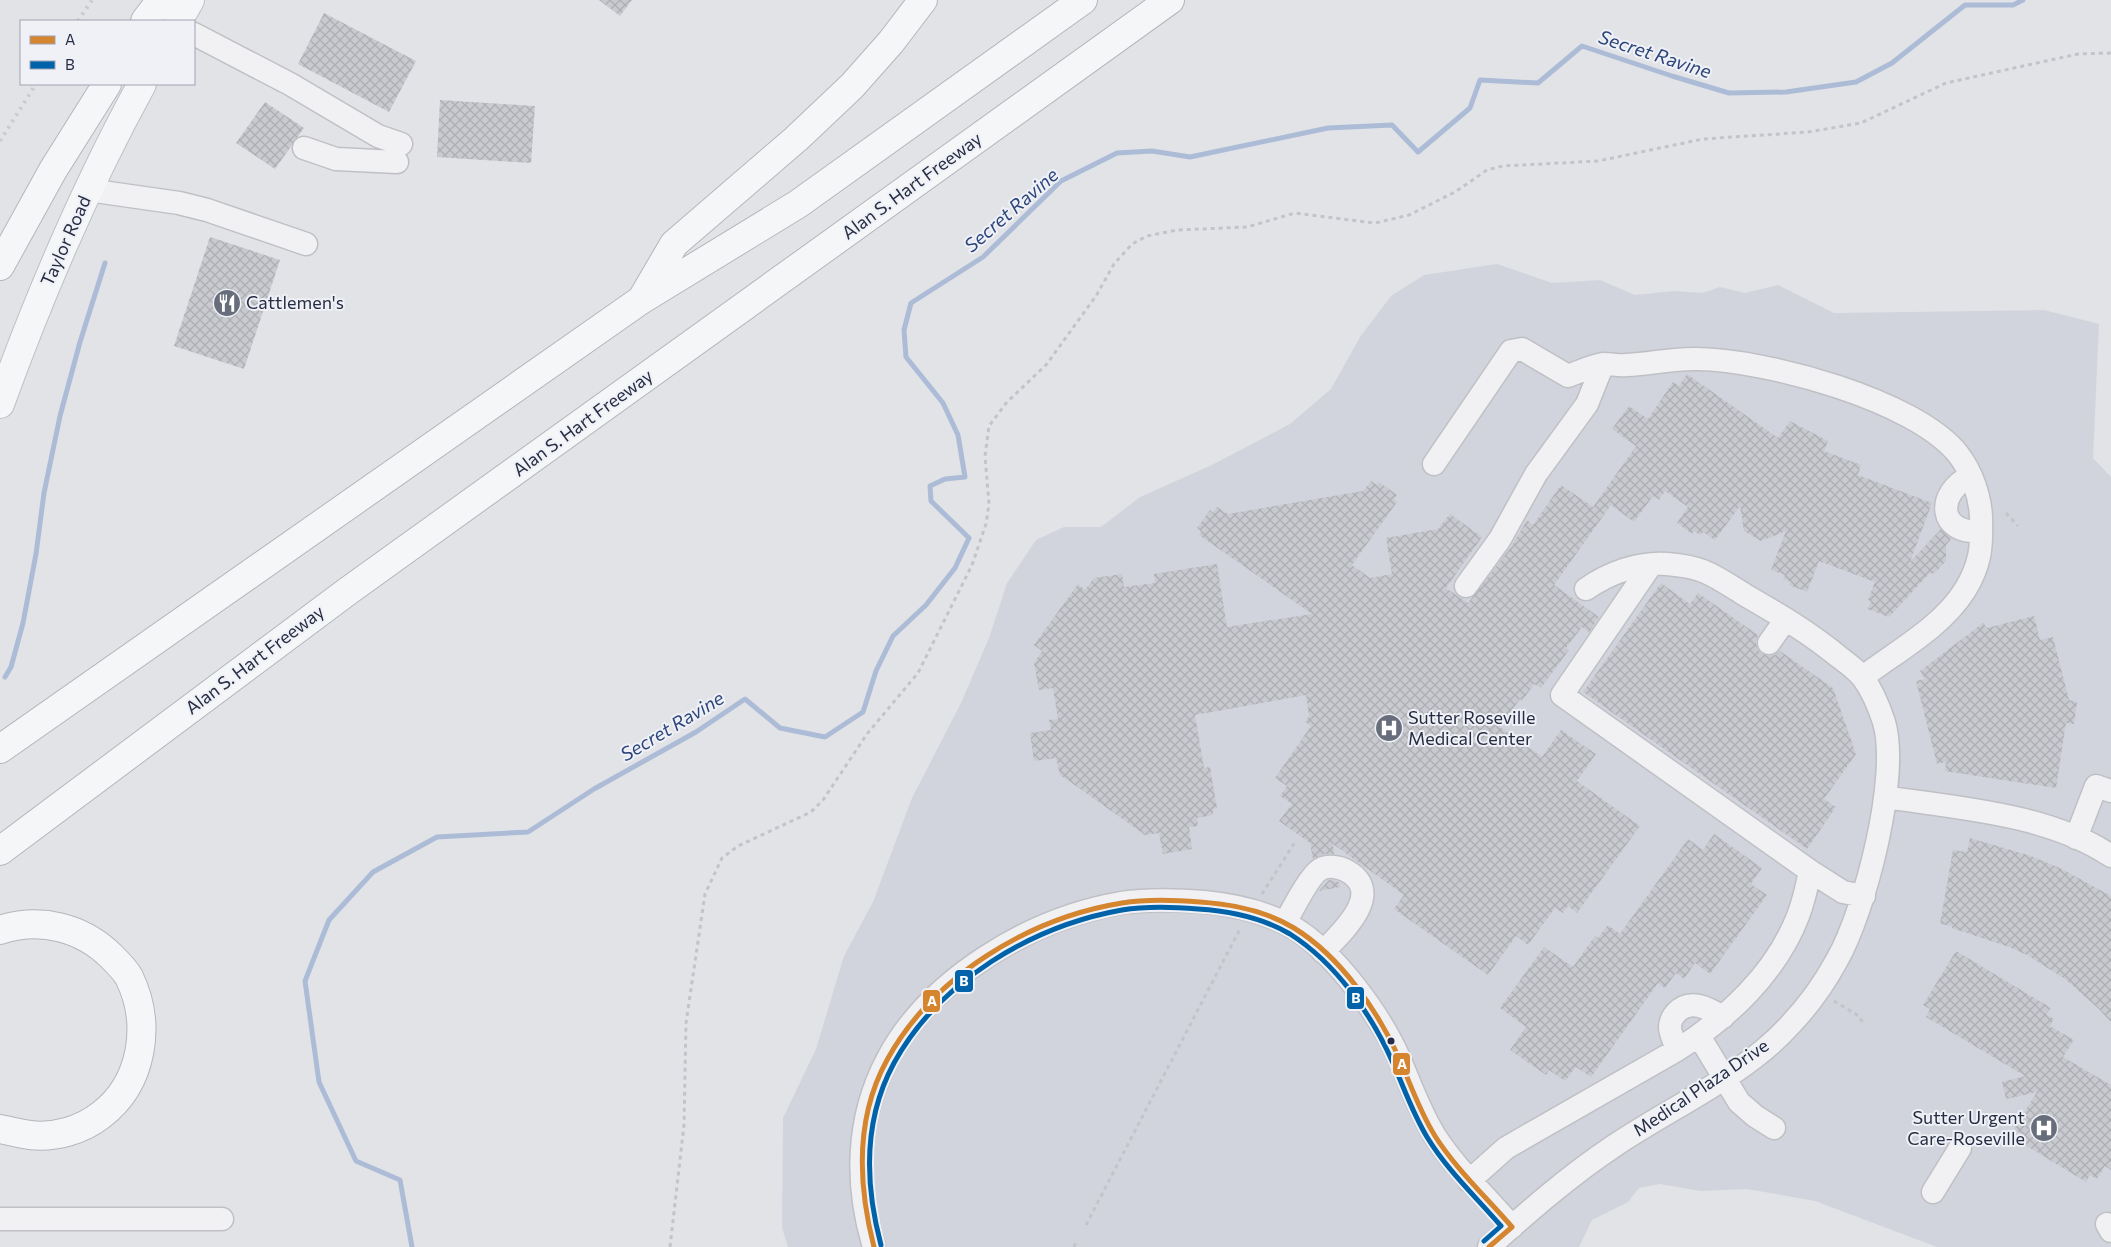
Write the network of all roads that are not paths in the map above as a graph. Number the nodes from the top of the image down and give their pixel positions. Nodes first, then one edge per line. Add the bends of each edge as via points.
1 (161, 0) edge
2 (190, 0) edge
3 (923, 0) edge
4 (1083, 0) edge
5 (1170, 0) edge
6 (146, 20) edge
7 (179, 20) edge
8 (195, 35) edge
9 (105, 85) edge
10 (141, 85) edge
11 (304, 148) dead end
12 (88, 190) junction
13 (306, 244) dead end
14 (0, 266) edge
15 (641, 300) junction
16 (1603, 364) junction
17 (0, 404) edge
18 (1434, 464) dead end
19 (1971, 476) junction
20 (1981, 531) junction
21 (1651, 565) junction
22 (1466, 586) dead end
23 (1586, 589) dead end
24 (1786, 619) junction
25 (1769, 643) dead end
26 (1863, 677) junction
27 (0, 749) edge
28 (2111, 791) edge
29 (1885, 797) junction
30 (2076, 838) junction
31 (0, 851) edge
32 (2111, 856) edge
33 (1810, 871) junction
34 (1864, 896) junction
35 (1285, 923) junction
36 (0, 930) edge
37 (1323, 952) junction
38 (1722, 1017) junction
39 (1699, 1036) junction
40 (1677, 1050) junction
41 (1724, 1077) junction
42 (1774, 1128) dead end
43 (0, 1129) edge
44 (1960, 1148) dead end
45 (1469, 1181) junction
46 (1933, 1192) dead end
47 (0, 1219) edge
48 (222, 1219) dead end
49 (1512, 1227) junction
50 (874, 1247) edge
51 (1489, 1247) edge

1 - 6 main road
2 - 7 main road
3 - 15 main road via 852,86 674,244
4 - 15 main road via 798,204
5 - 31 main road, Alan S. Hart Freeway via 348,591
8 - 11 street via 290,84 378,136 399,153 336,159
9 - 14 main road
10 - 12 main road, Taylor Road
12 - 13 street via 179,203
12 - 17 main road, Taylor Road via 60,250
15 - 27 main road
16 - 18 street via 1568,376 1522,349 1511,351
16 - 19 street via 1626,366 1699,359 1752,366 1826,383 1918,421 1959,455
16 - 22 street via 1587,404 1536,474 1500,538
19 - 20 street via 1980,503
19 - 20 street via 1948,494 1946,508 1953,525 1964,531
20 - 26 street via 1982,547 1977,566 1965,590 1942,618
21 - 23 street via 1632,567
21 - 24 street via 1702,570
21 - 33 street via 1562,694 1599,712 1688,774
24 - 25 street
24 - 26 street via 1819,640
26 - 29 street, Medical Plaza Drive via 1884,723 1888,775
28 - 30 street via 2096,786
29 - 30 street via 1988,812 2032,822
29 - 34 street, Medical Plaza Drive
30 - 32 street
33 - 34 street via 1843,892
33 - 38 street via 1799,915 1774,961 1744,997
34 - 41 street, Medical Plaza Drive via 1839,957 1819,991 1789,1027
35 - 37 street
35 - 37 street via 1312,876 1321,868 1343,869 1359,881 1362,892 1360,906 1352,922
35 - 50 street via 1252,910 1221,904 1180,900 1130,902 1096,909 1025,934 955,980 901,1037 887,1060 867,1113 860,1166 866,1218
36 - 43 main road via 40,924 65,927 103,948 128,976 140,1011 141,1031 135,1073 109,1109 88,1125 61,1133 30,1136
37 - 45 street via 1349,980 1386,1031 1433,1133
38 - 39 street
38 - 40 street via 1705,1006 1680,1008 1670,1026
39 - 40 street
39 - 41 street
40 - 45 street via 1506,1148
41 - 42 street via 1739,1102
41 - 49 street, Medical Plaza Drive via 1583,1167
44 - 46 street
45 - 49 street
47 - 48 street
49 - 51 street, Medical Plaza Drive

